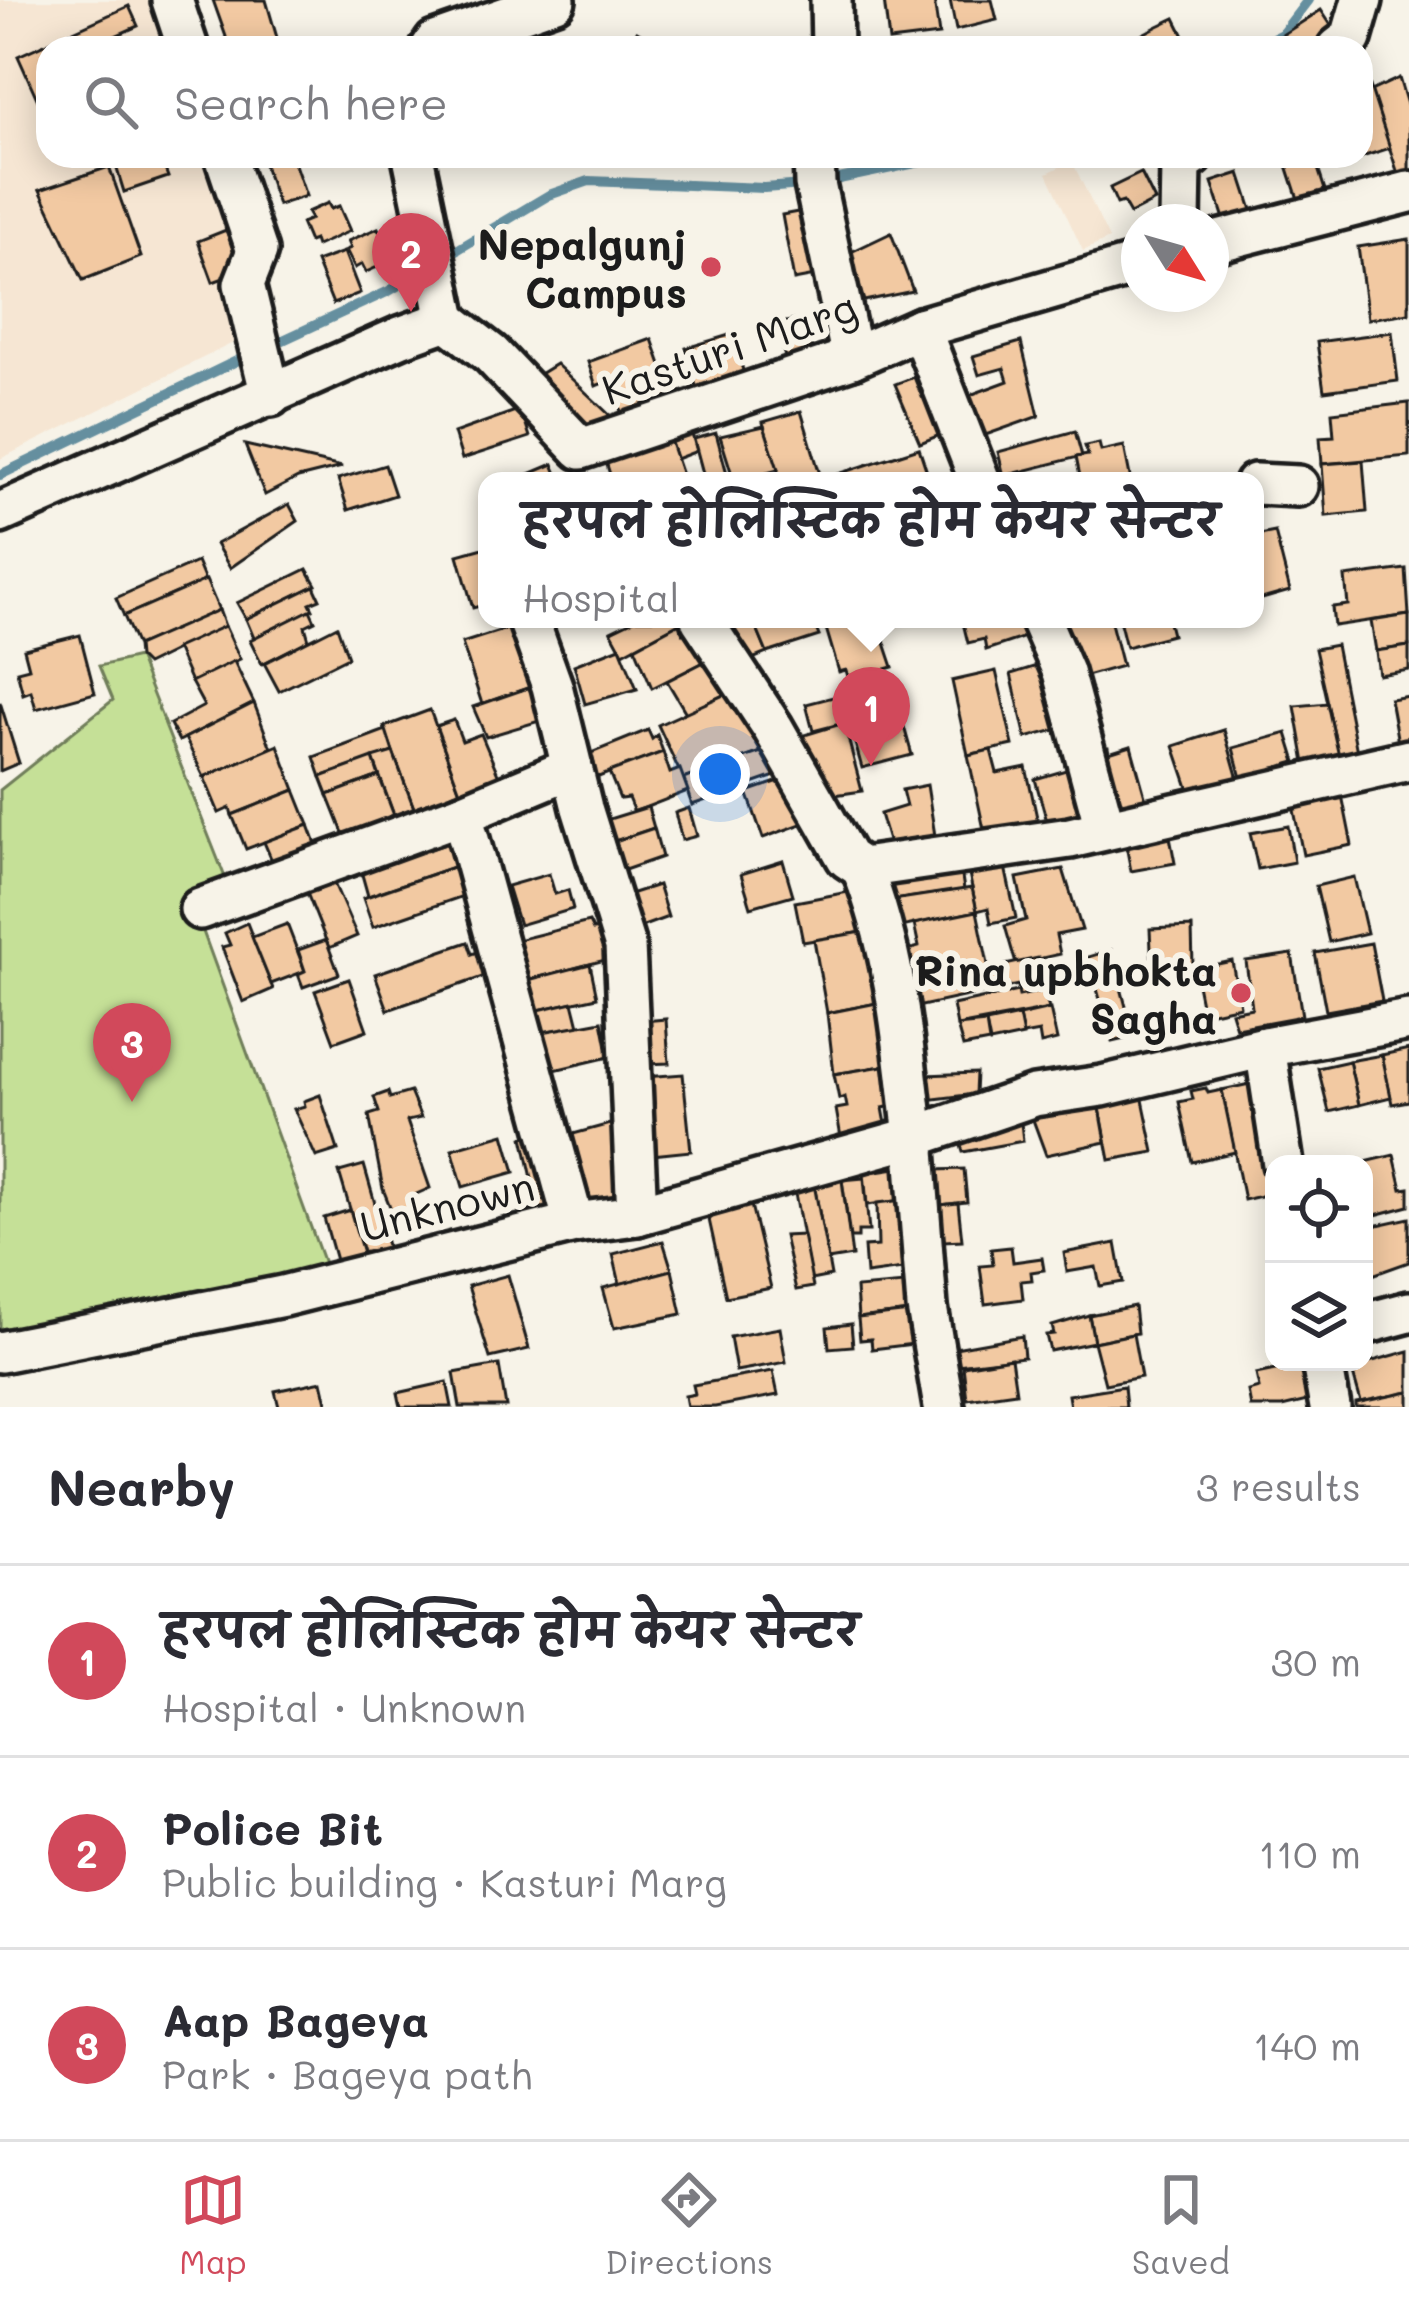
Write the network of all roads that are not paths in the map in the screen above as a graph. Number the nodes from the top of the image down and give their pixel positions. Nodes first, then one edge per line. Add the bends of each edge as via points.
1 (172, 0) edge
2 (555, 0) edge
3 (831, 0) edge
4 (1362, 0) edge
5 (184, 36) edge
6 (452, 36) edge
7 (832, 36) edge
8 (1352, 36) edge
9 (229, 168) edge
10 (416, 168) edge
11 (814, 168) edge
12 (1181, 168) edge
13 (1409, 192) edge
14 (1180, 204) edge
15 (1229, 238) edge
16 (1121, 269) edge
17 (448, 320) junction
18 (920, 328) junction
19 (852, 358) junction
20 (271, 396) junction
21 (587, 465) edge
22 (976, 472) edge
23 (1264, 484) edge
24 (1298, 486) dead end
25 (0, 513) edge
26 (531, 628) edge
27 (707, 628) edge
28 (1044, 628) edge
29 (1409, 760) edge
30 (572, 768) junction
31 (462, 814) junction
32 (1105, 828) junction
33 (862, 868) junction
34 (200, 909) dead end
35 (1409, 1020) edge
36 (1265, 1047) junction
37 (914, 1137) junction
38 (1281, 1155) edge
39 (637, 1215) junction
40 (574, 1223) junction
41 (1409, 1312) edge
42 (1373, 1322) edge
43 (0, 1352) edge
44 (1324, 1371) edge
45 (944, 1407) edge
46 (1330, 1407) edge

1 - 5 street
2 - 6 street
3 - 7 street
4 - 8 street
9 - 20 street via 257,251 244,284
10 - 17 street
11 - 19 street
12 - 14 street
13 - 15 street
16 - 18 street, Kasturi Marg
17 - 20 street
17 - 21 street, Kasturi Marg via 490,354
18 - 19 street, Kasturi Marg
18 - 22 street
19 - 21 street, Kasturi Marg
20 - 25 street
23 - 24 street
26 - 30 street
27 - 33 street via 847,858
28 - 32 street
29 - 32 street
30 - 31 street
30 - 39 street via 625,946
31 - 34 street
31 - 40 street
32 - 33 street
33 - 37 street via 884,923
35 - 36 street, Unknown
36 - 37 street, Unknown via 1034,1096
36 - 38 street
37 - 39 street, Unknown
37 - 45 street
39 - 40 street, Unknown
40 - 43 street, Unknown via 283,1296
41 - 42 street
44 - 46 street

